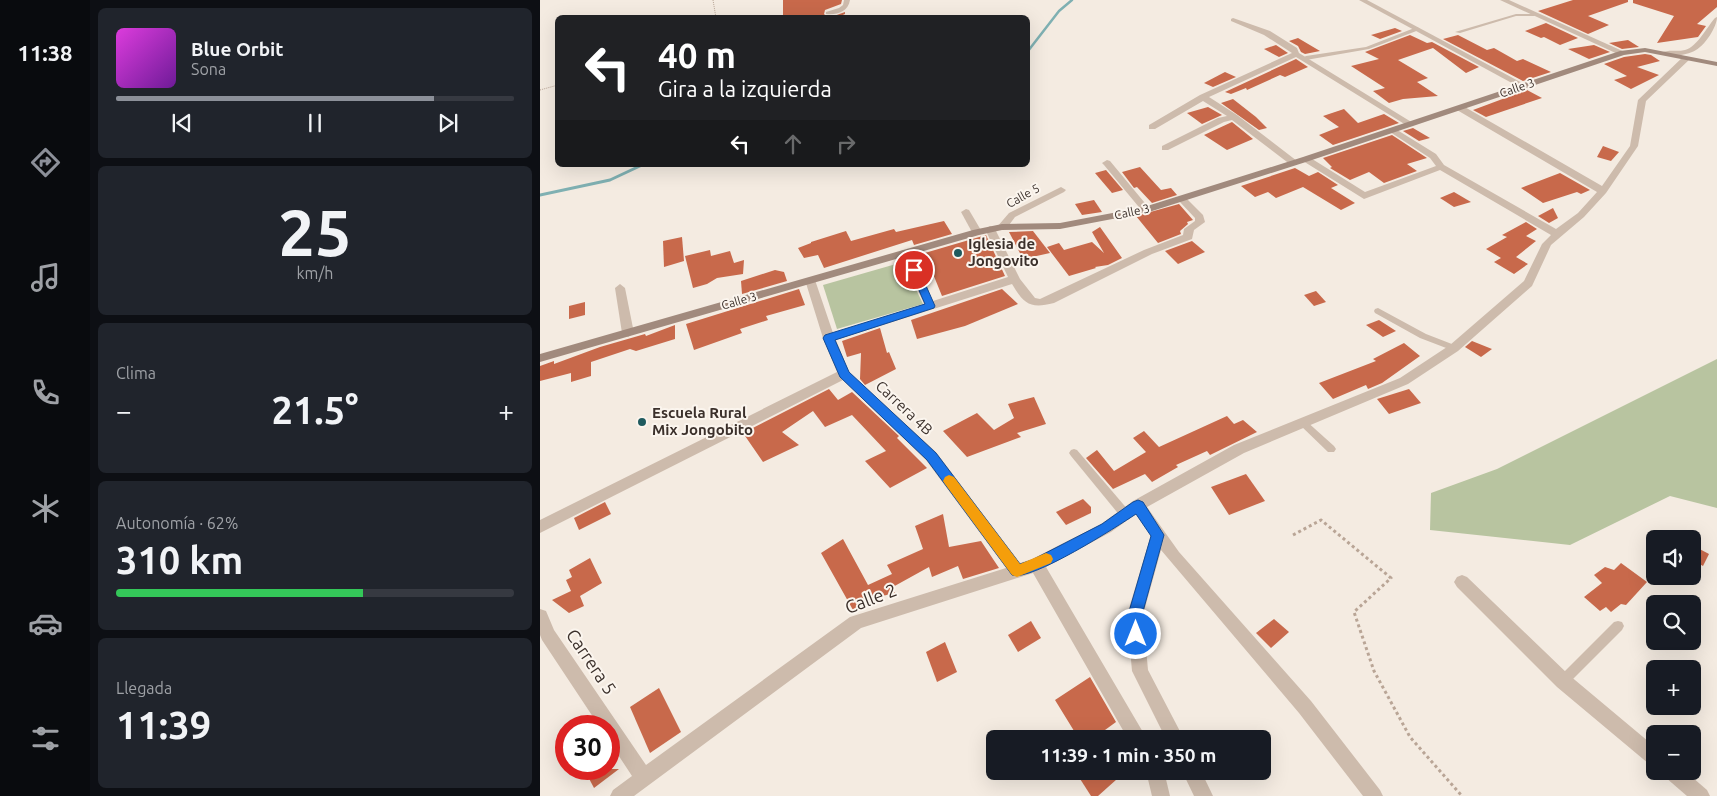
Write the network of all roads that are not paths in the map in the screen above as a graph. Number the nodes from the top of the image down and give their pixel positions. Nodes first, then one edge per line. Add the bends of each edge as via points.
1 (847, 0) edge
2 (1362, 0) edge
3 (1503, 0) edge
4 (828, 13) dead end
5 (1534, 15) junction
6 (1717, 19) edge
7 (1234, 20) dead end
8 (1417, 29) junction
9 (1458, 32) dead end
10 (1623, 53) junction
11 (1665, 53) junction
12 (1296, 54) junction
13 (1306, 58) junction
14 (1687, 58) junction
15 (1717, 64) edge
16 (1524, 86) junction
17 (1203, 96) junction
18 (1460, 108) junction
19 (1234, 117) junction
20 (1409, 123) junction
21 (1152, 127) dead end
22 (1391, 130) junction
23 (1165, 148) dead end
24 (1306, 159) junction
25 (1107, 163) dead end
26 (1294, 163) junction
27 (1441, 167) junction
28 (1061, 190) dead end
29 (1603, 191) junction
30 (1182, 199) junction
31 (1146, 210) junction
32 (966, 212) dead end
33 (996, 228) junction
34 (977, 232) junction
35 (1557, 234) junction
36 (906, 252) junction
37 (1015, 279) junction
38 (810, 280) junction
39 (620, 288) dead end
40 (930, 306) junction
41 (1378, 311) dead end
42 (628, 333) junction
43 (829, 338) junction
44 (1454, 348) junction
45 (540, 358) edge
46 (844, 374) junction
47 (1302, 422) junction
48 (1331, 449) dead end
49 (1074, 453) dead end
50 (1132, 510) junction
51 (540, 527) edge
52 (1158, 535) junction
53 (1036, 565) junction
54 (1017, 571) junction
55 (1462, 582) dead end
56 (540, 616) edge
57 (1618, 626) dead end
58 (1563, 681) junction
59 (1133, 730) edge
60 (1170, 730) edge
61 (1646, 750) edge
62 (644, 778) junction
63 (1157, 780) edge
64 (1196, 780) edge
65 (1682, 780) edge
66 (619, 796) edge
67 (1161, 796) edge
68 (1204, 796) edge
69 (1374, 796) edge
70 (1701, 796) edge

1 - 4 street via 841,10
2 - 8 street
3 - 5 street
5 - 9 lane via 1516,16
5 - 10 street
6 - 11 street via 1695,48
7 - 12 street via 1267,33
8 - 13 lane via 1367,48
8 - 16 street
10 - 11 street, Calle 3 via 1645,50
10 - 16 street, Calle 3
11 - 14 street, Calle 3
12 - 13 street
12 - 17 street
13 - 20 street
14 - 15 street, Calle 3
14 - 29 street, Calle 2 via 1642,100 1634,146
16 - 18 street, Calle 3
17 - 19 street
17 - 21 street
18 - 20 street, Calle 3
18 - 29 street
19 - 23 street via 1220,120
19 - 26 street
20 - 22 street, Calle 3
22 - 24 street, Calle 3
22 - 27 street via 1433,156
24 - 26 street, Calle 3
24 - 27 street via 1364,196
25 - 31 street
26 - 30 street, Calle 3
27 - 35 street
28 - 33 street, Calle 5 via 1012,214
29 - 35 street, Calle 2 via 1581,216
30 - 31 street, Calle 3
30 - 37 street via 1200,217 1200,222 1189,229 1188,236 1039,303 1030,300
31 - 33 street, Calle 3 via 1060,226
32 - 34 street
33 - 34 street, Calle 3
33 - 37 street
34 - 36 street, Calle 3
35 - 44 street, Calle 2 via 1547,244 1528,283
36 - 38 street, Calle 3
36 - 40 street
37 - 40 street
38 - 42 street, Calle 3
38 - 43 street, Carrera 4B
39 - 42 street
40 - 43 street
41 - 44 lane via 1423,336
42 - 45 street, Calle 3
43 - 46 street, Carrera 4B
44 - 47 street, Calle 2 via 1404,380
46 - 51 street
46 - 54 street, Carrera 4B via 931,456
47 - 48 lane
47 - 50 street, Calle 2 via 1239,449
49 - 50 lane
50 - 52 street
50 - 53 street, Calle 2 via 1106,528
52 - 60 street via 1135,615 1140,671
52 - 69 street via 1305,707
53 - 54 street, Calle 2
53 - 59 street
54 - 62 street, Calle 2 via 856,622
55 - 58 street
56 - 62 street, Carrera 5 via 548,635
57 - 58 lane
58 - 61 street
62 - 66 street, Calle 2
63 - 67 street
64 - 68 street
65 - 70 street

